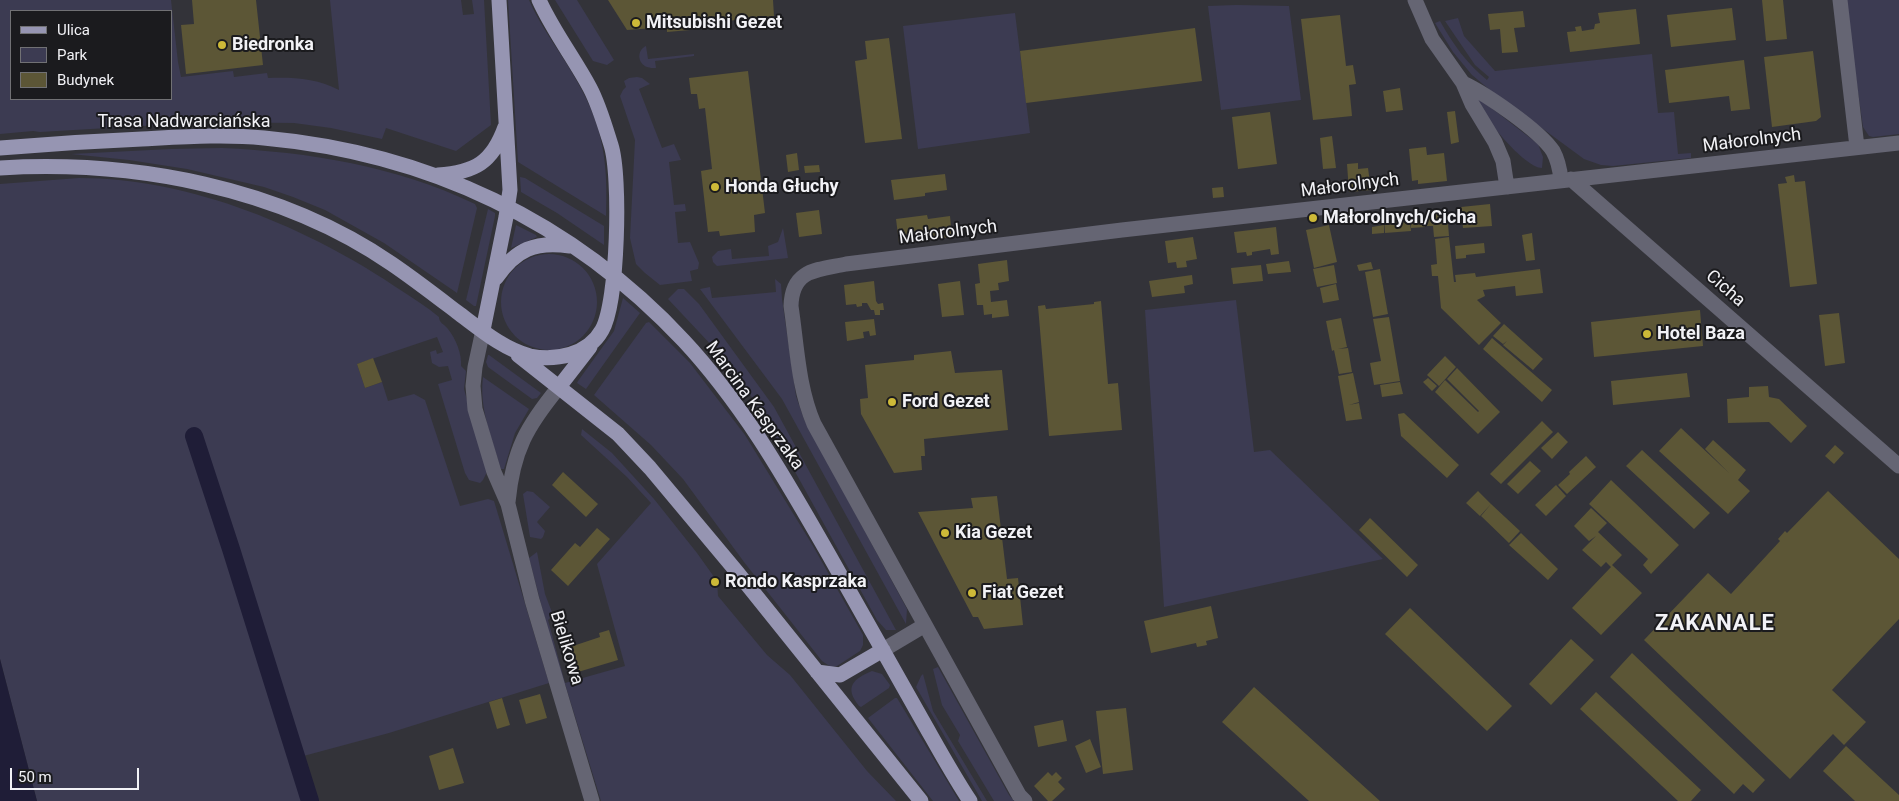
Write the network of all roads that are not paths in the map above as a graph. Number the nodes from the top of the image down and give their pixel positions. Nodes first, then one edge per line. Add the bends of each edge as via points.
1 (539, 0) edge
2 (1416, 0) edge
3 (1840, 0) edge
4 (498, 2) edge
5 (1463, 83) junction
6 (506, 122) junction
7 (1899, 143) edge
8 (1857, 147) junction
9 (0, 148) edge
10 (0, 168) edge
11 (434, 175) junction
12 (1566, 180) junction
13 (1507, 187) junction
14 (508, 207) junction
15 (573, 246) junction
16 (806, 273) joint
17 (612, 275) junction
18 (492, 283) junction
19 (483, 330) junction
20 (598, 336) junction
21 (510, 350) junction
22 (559, 387) junction
23 (1899, 466) edge
24 (508, 504) junction
25 (925, 625) junction
26 (883, 650) junction
27 (817, 672) junction
28 (592, 801) edge
29 (921, 801) edge
30 (970, 801) edge
31 (1025, 801) edge

1 - 17 main road via 591,91 612,148 617,200
2 - 5 street via 1432,40
3 - 8 street
4 - 6 main road
5 - 12 street via 1483,93 1542,138 1556,157
5 - 13 street via 1500,151
6 - 11 main road via 496,148 484,161 461,173
6 - 14 main road
7 - 8 street, Małorolnych
8 - 12 street, Małorolnych
9 - 11 main road, Trasa Nadwarciańska via 168,137 261,138 355,152 399,162
10 - 19 main road via 42,165 95,168 212,186 273,204 360,243
11 - 14 main road, Trasa Nadwarciańska
12 - 13 street, Małorolnych
12 - 23 street, Cicha
13 - 16 street, Małorolnych via 1122,230 846,264
14 - 15 main road, Trasa Nadwarciańska
14 - 18 main road
15 - 17 main road
15 - 18 main road via 550,244 530,248 512,257
16 - 25 street, Marcina Kasprzaka via 796,281 791,306 806,406
17 - 20 main road via 608,313
17 - 26 main road, Marcina Kasprzaka via 652,308 685,342 713,374 760,439
18 - 19 main road
19 - 21 main road
19 - 24 street, Bielikowa via 475,367 474,398 494,472
20 - 21 main road via 574,354 563,357 544,358
20 - 22 main road
21 - 22 main road
22 - 24 street, Bielikowa via 522,440 510,478
22 - 27 main road via 618,434 650,468
24 - 28 street, Bielikowa via 532,600
25 - 26 street
25 - 31 street, Marcina Kasprzaka
26 - 27 main road via 845,673
26 - 30 main road, Marcina Kasprzaka
27 - 29 main road

